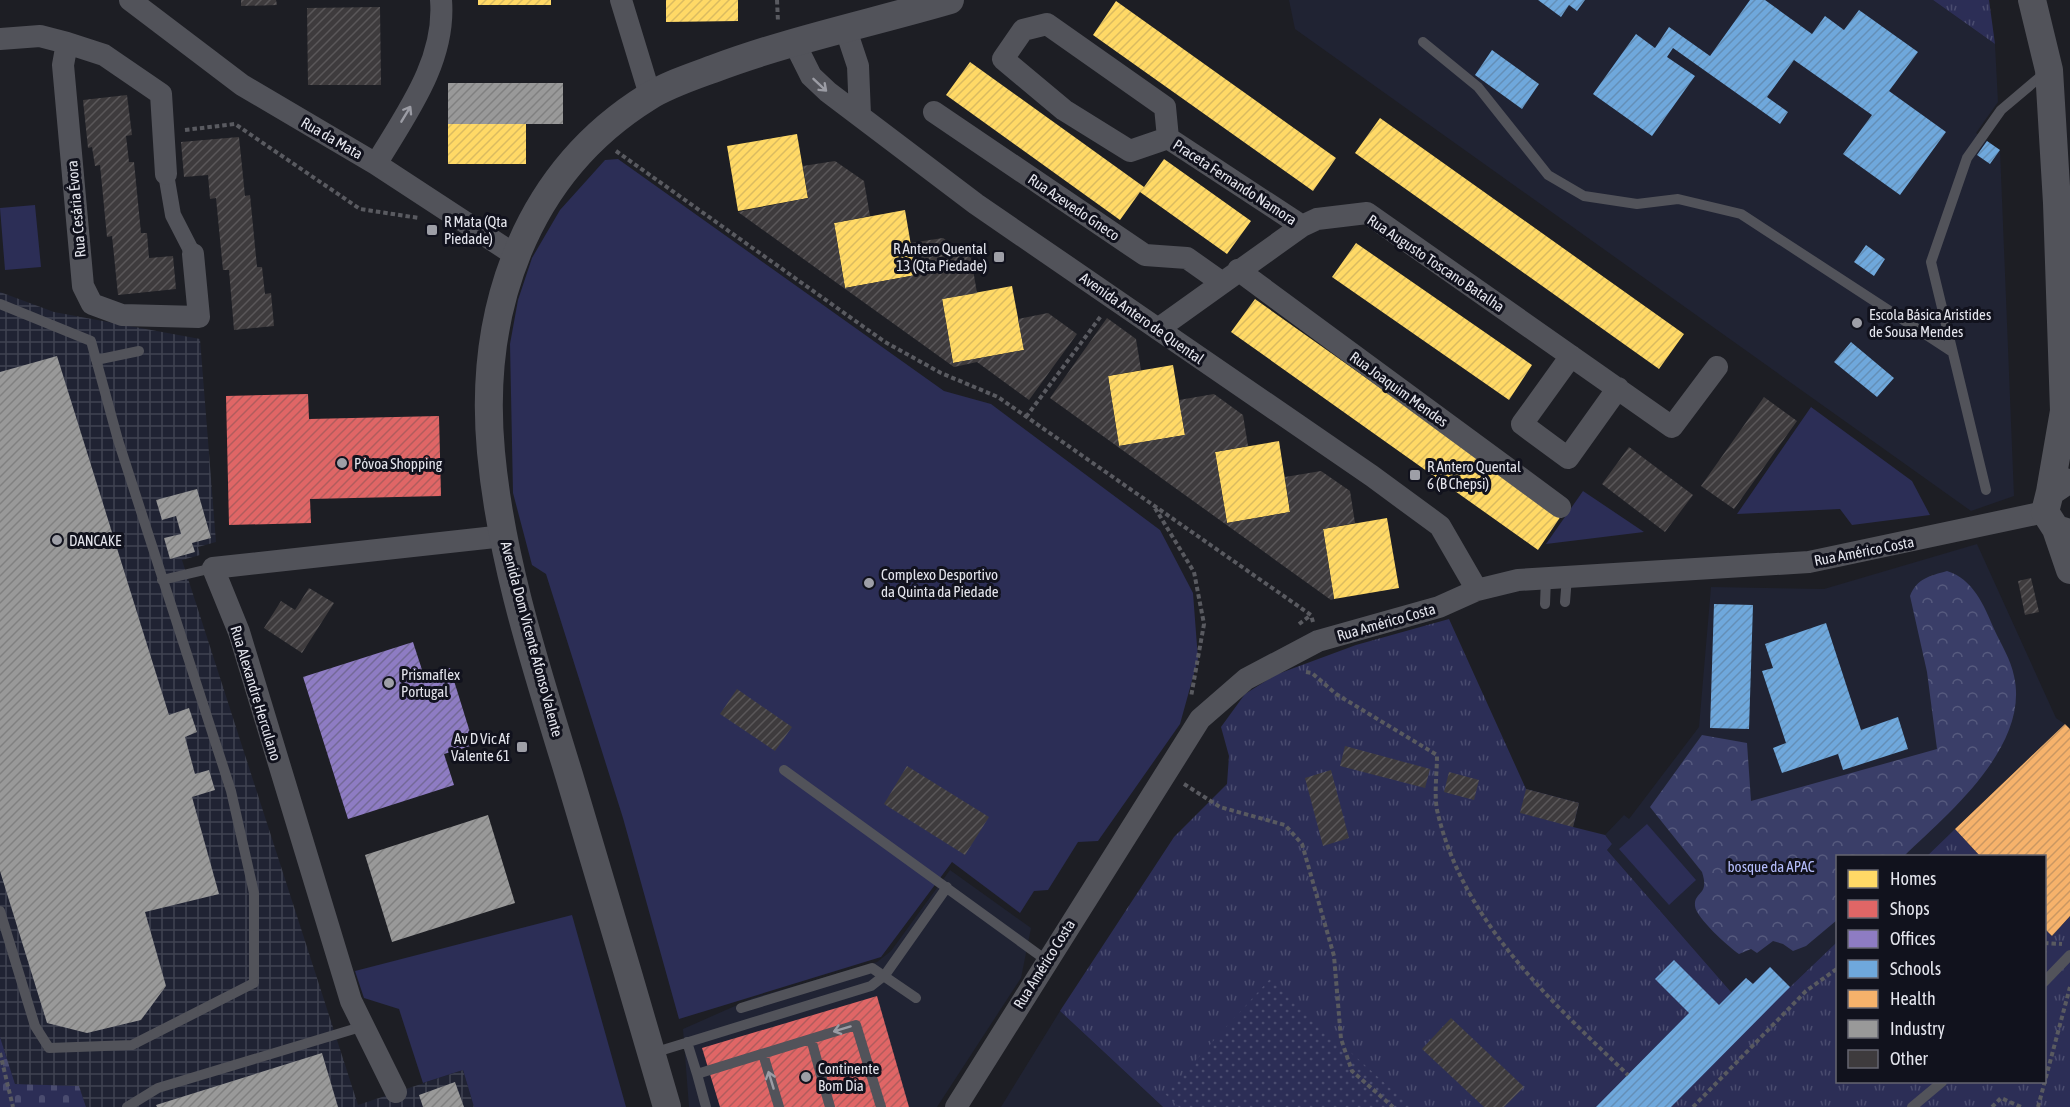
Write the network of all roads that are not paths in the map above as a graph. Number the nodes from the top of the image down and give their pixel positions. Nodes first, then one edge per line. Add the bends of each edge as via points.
1 (130, 0) edge
2 (441, 0) edge
3 (621, 0) edge
4 (950, 0) edge
5 (2032, 0) edge
6 (152, 9) edge
7 (845, 27) junction
8 (0, 39) edge
9 (794, 42) junction
10 (1423, 42) dead end
11 (67, 44) junction
12 (2049, 70) junction
13 (650, 95) junction
14 (934, 112) dead end
15 (860, 115) junction
16 (1168, 138) junction
17 (376, 164) junction
18 (166, 174) joint
19 (1302, 226) junction
20 (193, 254) joint
21 (515, 255) junction
22 (1229, 276) junction
23 (0, 304) edge
24 (1158, 329) junction
25 (139, 351) dead end
26 (1951, 351) junction
27 (1571, 356) junction
28 (96, 360) junction
29 (1717, 367) dead end
30 (1618, 388) junction
31 (2067, 421) edge
32 (1986, 490) dead end
33 (1560, 507) dead end
34 (2058, 510) edge
35 (504, 536) junction
36 (213, 568) junction
37 (2070, 570) edge
38 (1556, 578) junction
39 (162, 580) junction
40 (1477, 590) junction
41 (1565, 602) dead end
42 (1545, 604) dead end
43 (784, 770) dead end
44 (947, 887) junction
45 (0, 911) edge
46 (2070, 955) edge
47 (1046, 960) junction
48 (885, 975) junction
49 (2046, 980) edge
50 (916, 998) dead end
51 (741, 1008) dead end
52 (365, 1025) junction
53 (810, 1039) junction
54 (687, 1042) junction
55 (651, 1053) junction
56 (763, 1054) junction
57 (696, 1074) junction
58 (1941, 1083) edge
59 (396, 1092) dead end
60 (127, 1107) edge
61 (667, 1107) edge
62 (706, 1107) edge
63 (779, 1107) edge
64 (830, 1107) edge
65 (881, 1107) edge
66 (956, 1107) edge
67 (1912, 1107) edge

1 - 6 street, Rua da Mata
17 -> 2 street via 430,68 441,26
3 - 13 street
4 - 7 street, Avenida Dom Vicente Afonso Valente
5 - 12 street
6 - 17 street, Rua da Mata via 242,85
7 - 9 street, Avenida Dom Vicente Afonso Valente
7 - 15 street via 858,66
8 - 11 street via 40,36
9 - 13 street, Avenida Dom Vicente Afonso Valente
9 -> 15 street, Avenida Antero de Quental via 811,76
10 - 26 lane via 1478,87 1548,175 1584,196 1637,204 1678,200 1741,214
11 - 18 street, Rua Cesária Évora via 104,55 161,94
11 - 20 street, Rua Cesária Évora via 63,65 83,286 92,303 122,315 199,317
12 - 26 lane via 2001,110 1967,158 1931,262
12 - 31 street
13 - 21 street, Avenida Dom Vicente Afonso Valente via 595,137 570,162 539,206
14 - 22 street, Rua Azevedo Gneco via 1145,255 1186,258
15 - 24 street, Avenida Antero de Quental via 976,204
16 - 16 street, Praceta Fernando Namora via 1165,107 1047,24 1023,30 1003,59 1064,110 1130,151
16 - 19 street, Praceta Fernando Namora
17 - 21 street, Rua da Mata
18 - 20 street, Rua Cesária Évora via 172,214
19 - 22 street, Rua Augusto Toscano Batalha
19 - 27 street, Rua Augusto Toscano Batalha via 1317,219 1366,213
21 - 35 street, Avenida Dom Vicente Afonso Valente via 498,313 490,372 491,452
22 - 24 street, Rua Augusto Toscano Batalha
22 - 33 street, Rua Joaquim Mendes
23 - 28 lane via 91,340
24 - 40 street, Avenida Antero de Quental via 1440,526
25 - 28 lane
26 - 32 lane
27 - 30 street, Rua Augusto Toscano Batalha
27 - 30 street via 1522,424 1568,458
28 - 39 lane
29 - 30 street, Rua Augusto Toscano Batalha via 1672,427
31 - 34 street
34 - 37 street
34 - 38 street, Rua Américo Costa via 1809,562
35 - 36 street
35 - 55 street, Avenida Dom Vicente Afonso Valente via 529,642
36 - 39 lane
36 - 52 street, Rua Alexandre Herculano via 239,632 351,1001
38 - 40 street, Rua Américo Costa via 1518,580
38 - 41 lane
38 - 42 lane
39 - 45 lane via 231,791 254,893 255,983 132,1045 49,1048 35,1026
40 - 47 street, Rua Américo Costa via 1439,607 1318,641 1246,679 1200,719
43 - 44 lane
44 - 47 lane
44 - 48 lane
46 - 49 lane
47 - 66 street, Rua Américo Costa
48 - 50 lane
48 - 51 lane via 865,969
48 - 54 lane via 871,986
52 - 59 street, Rua Alexandre Herculano
52 - 60 lane via 158,1088
53 - 56 lane
53 - 64 lane
65 -> 53 lane via 856,1025
54 - 55 lane
54 - 57 lane
55 - 61 street, Avenida Dom Vicente Afonso Valente
56 - 57 lane
63 -> 56 lane
57 - 62 lane
58 - 67 lane

